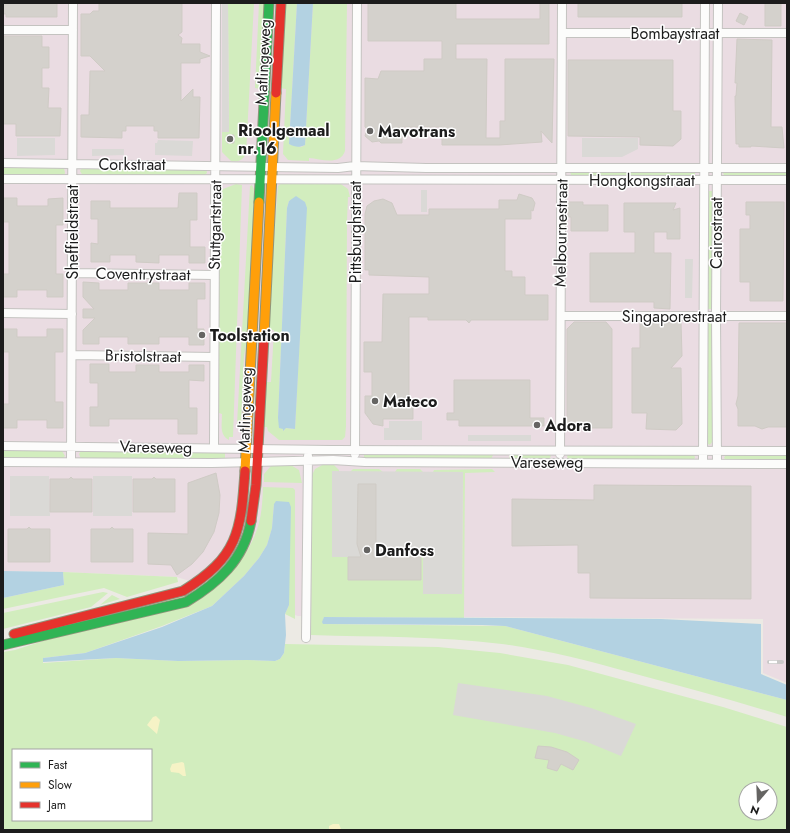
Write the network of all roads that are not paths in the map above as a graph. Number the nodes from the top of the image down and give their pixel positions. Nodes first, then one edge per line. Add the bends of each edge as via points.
1 (73, 3) edge
2 (216, 3) edge
3 (269, 3) edge
4 (281, 3) edge
5 (357, 3) edge
6 (562, 3) edge
7 (705, 3) edge
8 (718, 3) edge
9 (3, 30) edge
10 (73, 30) junction
11 (705, 32) junction
12 (718, 32) junction
13 (562, 33) junction
14 (787, 33) edge
15 (3, 162) edge
16 (72, 164) junction
17 (215, 166) junction
18 (261, 166) junction
19 (273, 166) junction
20 (356, 166) junction
21 (562, 167) junction
22 (426, 168) junction
23 (703, 168) junction
24 (716, 168) junction
25 (787, 168) edge
26 (3, 179) edge
27 (71, 179) junction
28 (215, 179) junction
29 (260, 179) junction
30 (272, 179) junction
31 (356, 179) junction
32 (426, 179) junction
33 (562, 180) junction
34 (703, 180) junction
35 (716, 180) junction
36 (787, 180) edge
37 (72, 273) junction
38 (214, 275) junction
39 (3, 313) edge
40 (72, 314) junction
41 (560, 316) junction
42 (703, 316) junction
43 (716, 316) junction
44 (787, 316) edge
45 (72, 354) junction
46 (214, 357) junction
47 (71, 445) junction
48 (3, 446) edge
49 (214, 447) junction
50 (246, 449) junction
51 (259, 449) junction
52 (308, 450) junction
53 (355, 450) junction
54 (560, 450) junction
55 (703, 451) junction
56 (717, 451) junction
57 (787, 451) edge
58 (308, 460) junction
59 (258, 461) junction
60 (355, 461) junction
61 (3, 462) edge
62 (71, 462) junction
63 (245, 462) junction
64 (559, 462) junction
65 (703, 463) junction
66 (717, 464) junction
67 (787, 464) edge
68 (3, 637) edge
69 (306, 638) dead end
70 (3, 645) edge

1 - 10 street, Sheffieldstraat
2 - 17 street, Stuttgartstraat
3 - 18 main road, Matlingeweg
4 - 19 main road, Matlingeweg
5 - 20 street, Pittsburghstraat
6 - 13 street, Melbournestraat
7 - 11 street, Cairostraat
8 - 12 street, Cairostraat
9 - 10 street
10 - 16 street, Sheffieldstraat
11 - 12 street, Bombaystraat
11 - 13 street, Bombaystraat
11 - 23 street, Cairostraat
12 - 14 street, Bombaystraat
12 - 24 street, Cairostraat
13 - 21 street, Melbournestraat
15 - 16 street, Corkstraat
16 - 17 street, Corkstraat
16 - 27 street, Sheffieldstraat
17 - 18 street, Corkstraat
17 - 28 street, Stuttgartstraat
18 - 19 street, Corkstraat
18 - 29 main road, Matlingeweg
19 - 20 street, Hongkongstraat
19 - 30 main road, Matlingeweg
20 - 22 street, Hongkongstraat
20 - 31 street, Pittsburghstraat
21 - 22 street, Hongkongstraat
21 - 23 street, Hongkongstraat
21 - 33 street, Melbournestraat
22 - 32 street
23 - 24 street, Hongkongstraat
23 - 34 street, Cairostraat
24 - 25 street, Hongkongstraat
24 - 35 street, Cairostraat
26 - 27 street, Corkstraat
27 - 28 street, Corkstraat
27 - 37 street, Sheffieldstraat
28 - 29 street, Corkstraat
28 - 38 street, Stuttgartstraat
29 - 30 street, Corkstraat
29 - 50 main road, Matlingeweg
30 - 31 street, Hongkongstraat
30 - 51 main road, Matlingeweg
31 - 32 street, Hongkongstraat
31 - 53 street, Pittsburghstraat
32 - 33 street, Hongkongstraat
33 - 34 street, Hongkongstraat
33 - 41 street, Melbournestraat
34 - 35 street, Hongkongstraat
34 - 42 street, Cairostraat
35 - 36 street, Hongkongstraat
35 - 43 street, Cairostraat
37 - 38 street, Coventrystraat
37 - 40 street, Sheffieldstraat
38 - 46 street, Stuttgartstraat
39 - 40 street
40 - 45 street, Sheffieldstraat
41 - 42 street, Singaporestraat
41 - 54 street, Melbournestraat
42 - 43 street, Singaporestraat
42 - 55 street, Cairostraat
43 - 44 street, Singaporestraat
43 - 56 street, Cairostraat
45 - 46 street, Bristolstraat
45 - 47 street, Sheffieldstraat
46 - 49 street, Stuttgartstraat
47 - 48 street, Vareseweg
47 - 49 street, Vareseweg
47 - 62 street, Sheffieldstraat
49 - 50 street, Vareseweg
50 - 51 street, Vareseweg
50 - 63 main road, Matlingeweg
51 - 52 street, Vareseweg
51 - 59 main road, Matlingeweg
52 - 53 street, Vareseweg
52 - 58 street
53 - 54 street, Vareseweg
53 - 60 street, Pittsburghstraat
54 - 55 street, Vareseweg
54 - 64 street, Melbournestraat
55 - 56 street, Vareseweg
55 - 65 street, Cairostraat
56 - 57 street, Vareseweg
56 - 66 street, Cairostraat
58 - 59 street, Vareseweg
58 - 60 street, Vareseweg
58 - 69 street
59 - 63 street, Vareseweg
59 - 70 main road, Matlingeweg via 255,510 246,541 239,557 226,574 206,591 186,602
60 - 64 street, Vareseweg
61 - 62 street, Vareseweg
62 - 63 street, Vareseweg
63 - 68 main road, Matlingeweg via 235,539 228,554 201,582 183,591
64 - 65 street, Vareseweg
65 - 66 street, Vareseweg
66 - 67 street, Vareseweg

